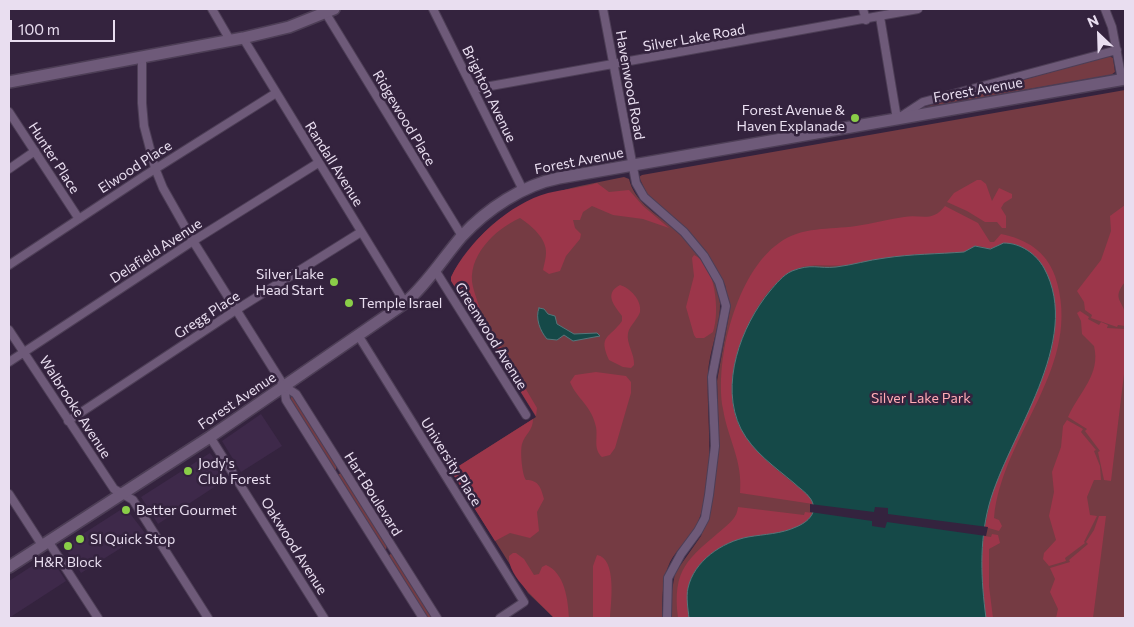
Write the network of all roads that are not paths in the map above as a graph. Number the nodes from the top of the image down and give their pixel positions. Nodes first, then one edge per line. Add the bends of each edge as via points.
1 (212, 9) edge
2 (433, 9) edge
3 (603, 9) edge
4 (863, 9) edge
5 (918, 9) edge
6 (1105, 9) edge
7 (330, 10) edge
8 (893, 12) edge
9 (880, 17) junction
10 (866, 20) junction
11 (243, 38) junction
12 (230, 40) junction
13 (1117, 50) junction
14 (142, 56) junction
15 (614, 64) junction
16 (1124, 79) edge
17 (9, 82) edge
18 (474, 89) junction
19 (276, 94) junction
20 (9, 112) edge
21 (897, 119) junction
22 (35, 152) junction
23 (318, 163) junction
24 (631, 166) junction
25 (155, 168) junction
26 (9, 169) edge
27 (523, 190) junction
28 (79, 219) junction
29 (361, 232) junction
30 (462, 236) junction
31 (193, 241) junction
32 (9, 265) edge
33 (435, 270) junction
34 (405, 303) junction
35 (236, 310) junction
36 (9, 330) edge
37 (358, 335) junction
38 (24, 352) junction
39 (9, 362) edge
40 (284, 386) junction
41 (526, 416) dead end
42 (68, 421) junction
43 (210, 437) junction
44 (9, 494) edge
45 (123, 494) junction
46 (45, 543) junction
47 (9, 567) edge
48 (96, 616) edge
49 (86, 618) edge
50 (208, 618) edge
51 (324, 618) edge
52 (423, 618) edge
53 (436, 618) edge
54 (500, 618) edge
55 (667, 618) edge

1 - 12 street
2 - 18 street, Brighton Avenue
3 - 15 street, Havenwood Road
4 - 10 street
5 - 8 street, Silver Lake Road
6 - 13 street
7 - 11 main road via 289,27
7 - 30 street, Ridgewood Place
8 - 9 street, Silver Lake Road
9 - 10 street, Silver Lake Road
9 - 21 street
10 - 15 street, Silver Lake Road
11 - 12 main road
11 - 19 street, Randall Avenue
12 - 14 main road
13 - 16 street
13 - 21 street via 923,102
14 - 17 main road
14 - 25 street, Hart Boulevard via 142,114
15 - 18 street, Silver Lake Road
15 - 24 street, Havenwood Road
16 - 21 main road, Forest Avenue
18 - 27 street, Brighton Avenue
19 - 23 street, Randall Avenue
19 - 25 street, Elwood Place
20 - 22 street, Hunter Place
21 - 24 main road, Forest Avenue
22 - 26 street
22 - 28 street, Hunter Place
23 - 29 street, Randall Avenue
23 - 31 street, Delafield Avenue
24 - 27 main road, Forest Avenue via 542,182
24 - 55 street, Havenwood Road via 644,197 684,232 704,256 719,282 726,306 712,377 715,446 709,495 698,531 668,578
25 - 28 street, Elwood Place
25 - 31 street, Hart Boulevard
27 - 30 main road, Forest Avenue
28 - 32 street, Elwood Place
29 - 34 street, Randall Avenue
29 - 35 street, Gregg Place
30 - 33 main road, Forest Avenue
31 - 35 street, Hart Boulevard
31 - 38 street, Delafield Avenue
33 - 34 main road, Forest Avenue
33 - 41 street, Greenwood Avenue
34 - 37 main road, Forest Avenue
35 - 40 street, Hart Boulevard
35 - 42 street, Gregg Place
36 - 38 street, Walbrooke Avenue
37 - 40 main road, Forest Avenue
37 - 54 street, University Place via 524,602
38 - 39 street, Delafield Avenue
38 - 42 street, Walbrooke Avenue
40 - 43 main road, Forest Avenue
40 - 52 street, Hart Boulevard via 286,400
40 - 53 street, Hart Boulevard via 296,394
42 - 45 street, Walbrooke Avenue via 114,490
43 - 45 main road, Forest Avenue
43 - 51 street, Oakwood Avenue
44 - 46 street
45 - 46 main road, Forest Avenue
45 - 50 street, Walbrooke Avenue via 133,500
46 - 47 main road, Forest Avenue
46 - 48 street
48 - 49 street

